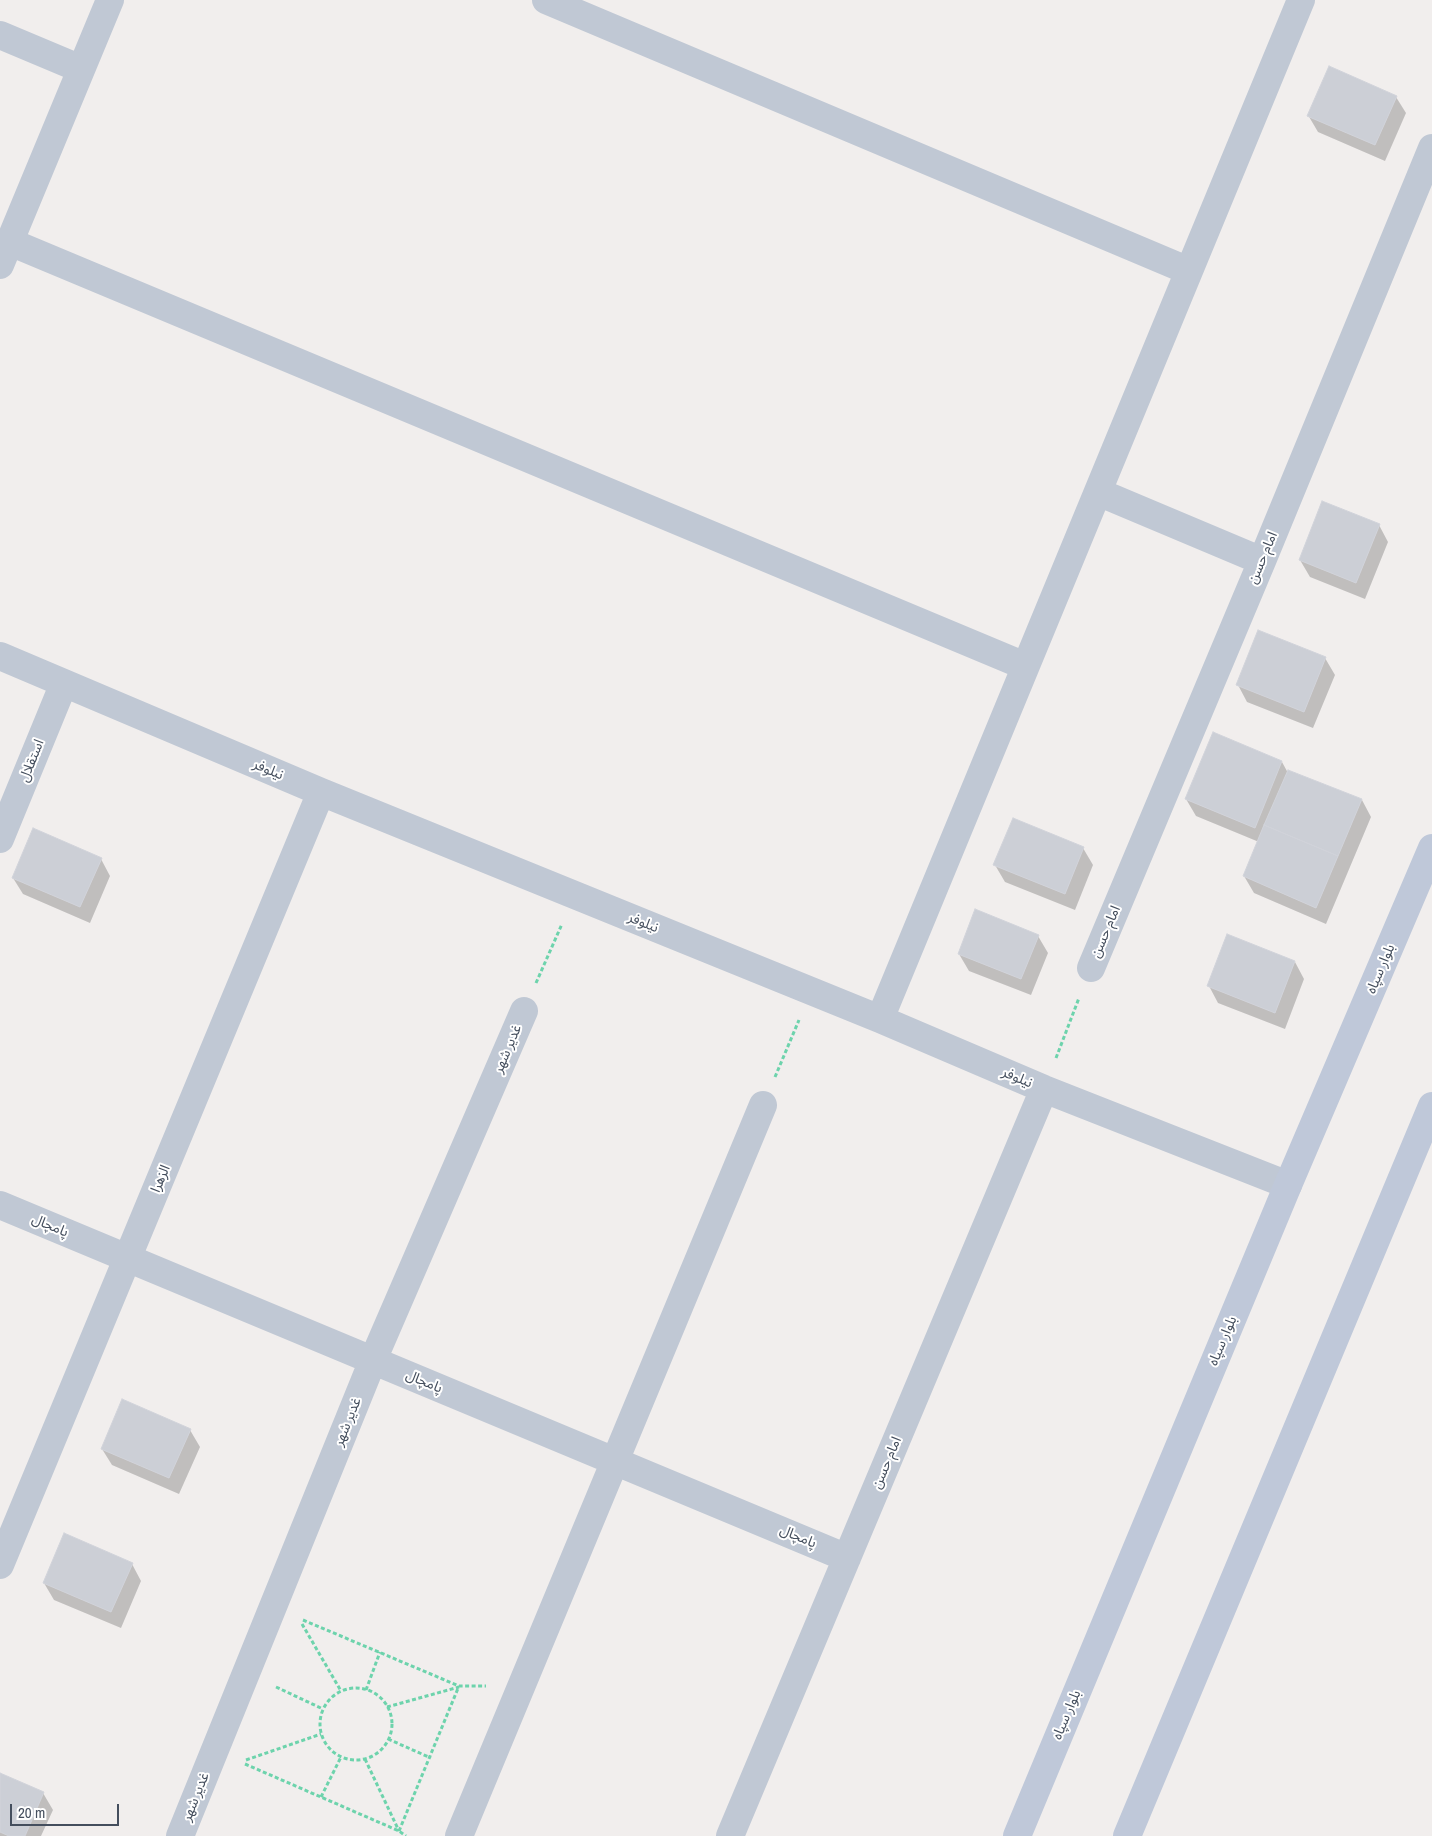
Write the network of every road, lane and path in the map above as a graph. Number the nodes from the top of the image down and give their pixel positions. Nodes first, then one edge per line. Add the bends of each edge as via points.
1 (110, 0) edge
2 (546, 0) edge
3 (1301, 0) edge
4 (0, 35) edge
5 (81, 70) junction
6 (1432, 148) edge
7 (5, 254) edge
8 (1189, 270) junction
9 (1098, 492) junction
10 (1262, 561) junction
11 (0, 656) edge
12 (1025, 666) junction
13 (64, 683) junction
14 (321, 792) junction
15 (0, 839) edge
16 (1432, 848) edge
17 (574, 895) junction
18 (1091, 968) joint
19 (811, 991) junction
20 (524, 1011) joint
21 (880, 1019) junction
22 (1044, 1089) junction
23 (763, 1105) joint
24 (1432, 1106) edge
25 (1288, 1185) junction
26 (0, 1206) edge
27 (128, 1258) junction
28 (373, 1360) junction
29 (615, 1461) junction
30 (847, 1558) junction
31 (0, 1565) edge
32 (380, 1652) junction
33 (522, 1685) junction
34 (275, 1686) dead end
35 (459, 1686) junction
36 (366, 1690) junction
37 (341, 1691) junction
38 (387, 1707) junction
39 (323, 1709) junction
40 (321, 1734) junction
41 (388, 1739) junction
42 (341, 1757) junction
43 (431, 1758) junction
44 (365, 1759) junction
45 (321, 1797) junction
46 (399, 1831) junction
47 (180, 1836) edge
48 (406, 1836) edge
49 (459, 1836) edge
50 (730, 1836) edge
51 (1017, 1836) edge
52 (1127, 1836) edge

1 - 5 street
2 - 8 street
3 - 8 street
4 - 5 street
5 - 7 street
6 - 10 street, امام حسن
7 - 12 street
8 - 9 street
9 - 10 street
9 - 12 street
10 - 18 street, امام حسن
11 - 13 street, نیلوفر
12 - 21 street
13 - 14 street, نیلوفر
13 - 15 street, استقلال
14 - 17 street, نیلوفر
14 - 27 street, الزهرا
16 - 25 main road, بلوار سپاه
17 - 19 street, نیلوفر
17 - 20 path
18 - 22 path
19 - 21 street, نیلوفر
19 - 23 path
20 - 28 street, غدیر شهر
21 - 22 street, نیلوفر
22 - 25 street, نیلوفر
22 - 30 street, امام حسن
23 - 29 street
24 - 52 main road
25 - 51 main road, بلوار سپاه
26 - 27 street, پامچال
27 - 28 street, پامچال
27 - 31 street, الزهرا
28 - 29 street, پامچال
28 - 47 street, غدیر شهر
29 - 30 street, پامچال
29 - 33 street
30 - 50 street, امام حسن
32 - 35 path
32 - 36 path
32 - 37 path via 300,1619
33 - 35 path
33 - 49 street
34 - 39 path
35 - 38 path
35 - 43 path
36 - 37 path via 353,1688
36 - 38 path via 379,1696
37 - 39 path
38 - 41 path via 392,1723
39 - 40 path
40 - 42 path via 329,1748
40 - 45 path via 240,1762
41 - 43 path
41 - 44 path via 379,1752
42 - 44 path
42 - 45 path
43 - 46 path
44 - 46 path
45 - 46 path
46 - 48 path

